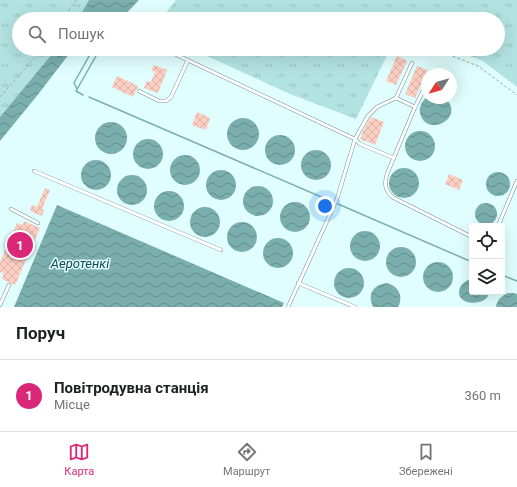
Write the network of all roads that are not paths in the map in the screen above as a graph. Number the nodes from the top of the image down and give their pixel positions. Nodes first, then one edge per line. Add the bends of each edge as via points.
1 (179, 56) edge
2 (188, 60) junction
3 (412, 63) dead end
4 (139, 91) dead end
5 (421, 95) edge
6 (396, 98) junction
7 (415, 107) junction
8 (354, 139) junction
9 (394, 158) junction
10 (34, 171) dead end
11 (517, 181) edge
12 (11, 209) dead end
13 (38, 223) dead end
14 (499, 223) edge
15 (469, 236) edge
16 (221, 250) dead end
17 (298, 283) junction
18 (9, 285) dead end
19 (0, 305) edge
20 (288, 307) edge
21 (355, 307) edge

1 - 2 lane
2 - 4 lane via 171,97 166,101 159,101
2 - 8 lane
3 - 6 lane
5 - 7 lane
6 - 7 lane
6 - 8 lane via 377,107 368,116
7 - 9 lane
8 - 9 lane
8 - 17 lane via 338,199
9 - 15 lane via 385,183 387,192 392,197
10 - 16 lane
11 - 14 lane
12 - 13 lane
17 - 20 lane
17 - 21 lane
18 - 19 lane

